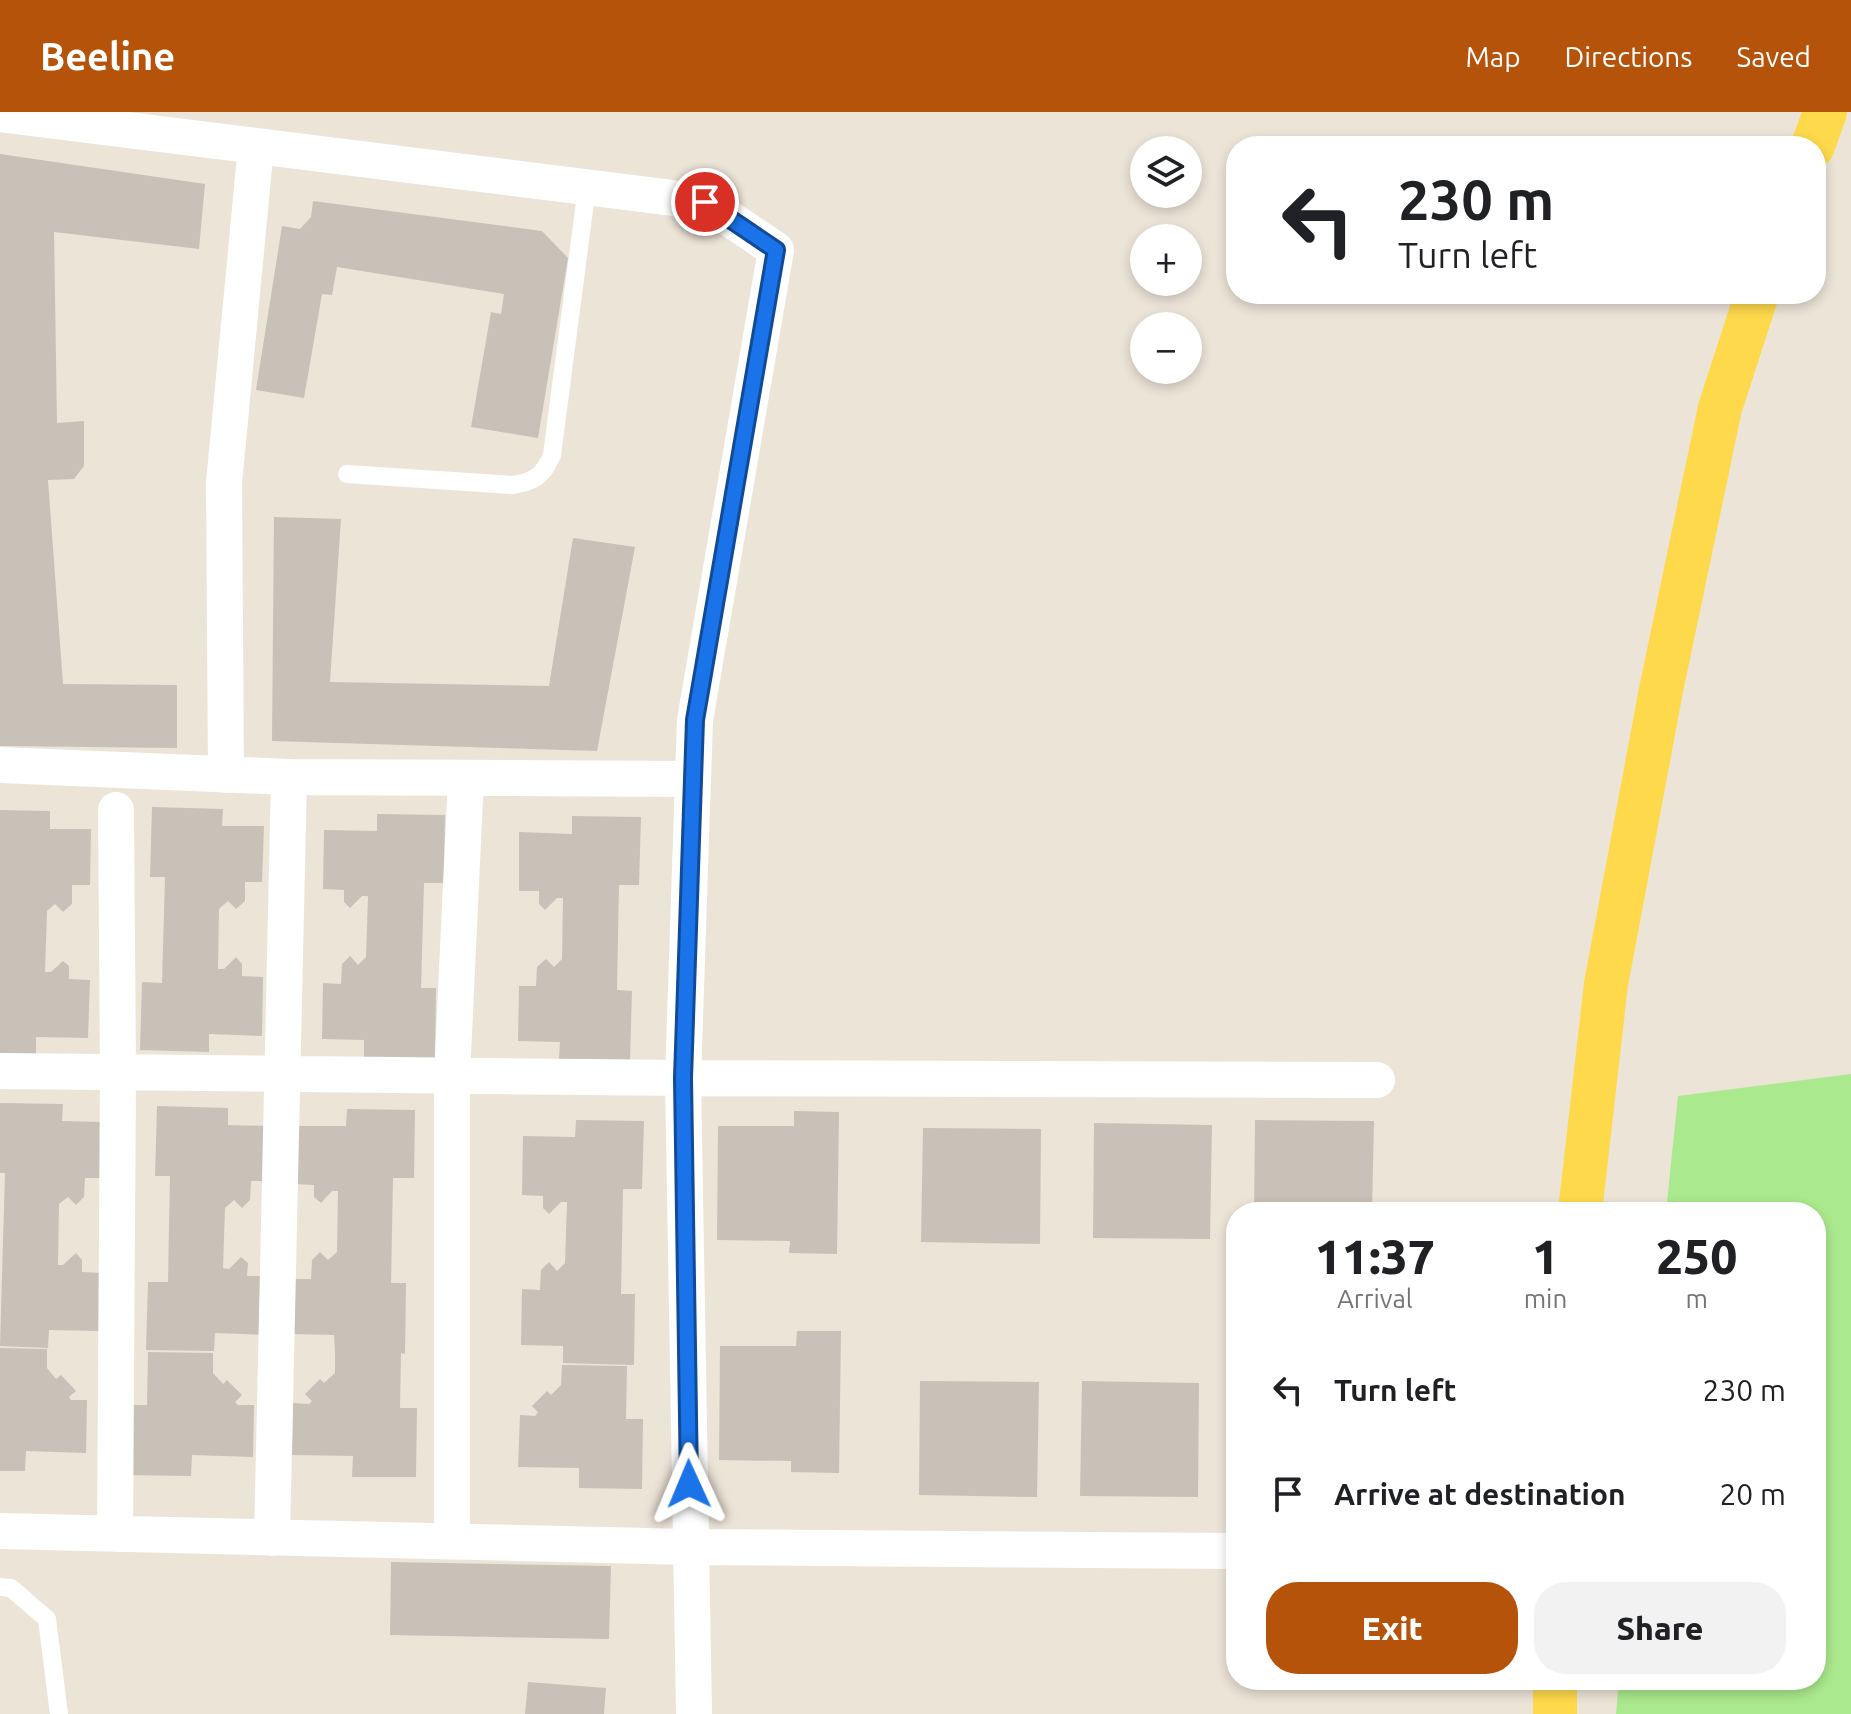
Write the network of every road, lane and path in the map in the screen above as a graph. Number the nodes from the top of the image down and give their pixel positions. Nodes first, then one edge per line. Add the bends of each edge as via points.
1 (1825, 112) edge
2 (0, 114) edge
3 (1817, 136) edge
4 (256, 146) junction
5 (587, 187) junction
6 (1754, 304) edge
7 (347, 474) dead end
8 (0, 765) edge
9 (226, 775) junction
10 (289, 777) junction
11 (466, 778) junction
12 (693, 779) junction
13 (116, 810) dead end
14 (0, 1071) edge
15 (118, 1073) junction
16 (281, 1074) junction
17 (452, 1076) junction
18 (683, 1078) junction
19 (1377, 1080) dead end
20 (1581, 1202) edge
21 (0, 1531) edge
22 (115, 1534) junction
23 (272, 1538) junction
24 (452, 1541) junction
25 (690, 1547) junction
26 (1226, 1551) edge
27 (0, 1587) edge
28 (1555, 1690) edge
29 (59, 1714) edge
30 (694, 1714) edge
31 (1555, 1714) edge

1 - 3 main road
2 - 4 street
4 - 5 street
4 - 9 street via 224,483
5 - 7 lane via 552,455 545,471 531,482 512,485
5 - 12 street via 705,202 776,250 695,720
6 - 20 main road via 1720,408 1658,706 1606,984
8 - 9 street
9 - 10 street
10 - 11 street
10 - 16 street
11 - 12 street
11 - 17 street
12 - 18 street
13 - 15 street
14 - 15 street
15 - 16 street
15 - 22 street
16 - 17 street
16 - 23 street
17 - 18 street
17 - 24 street
18 - 19 street
18 - 25 street
21 - 22 street
22 - 23 street
23 - 24 street
24 - 25 street
25 - 26 street
25 - 30 street
27 - 29 lane via 11,1588 47,1619
28 - 31 main road

